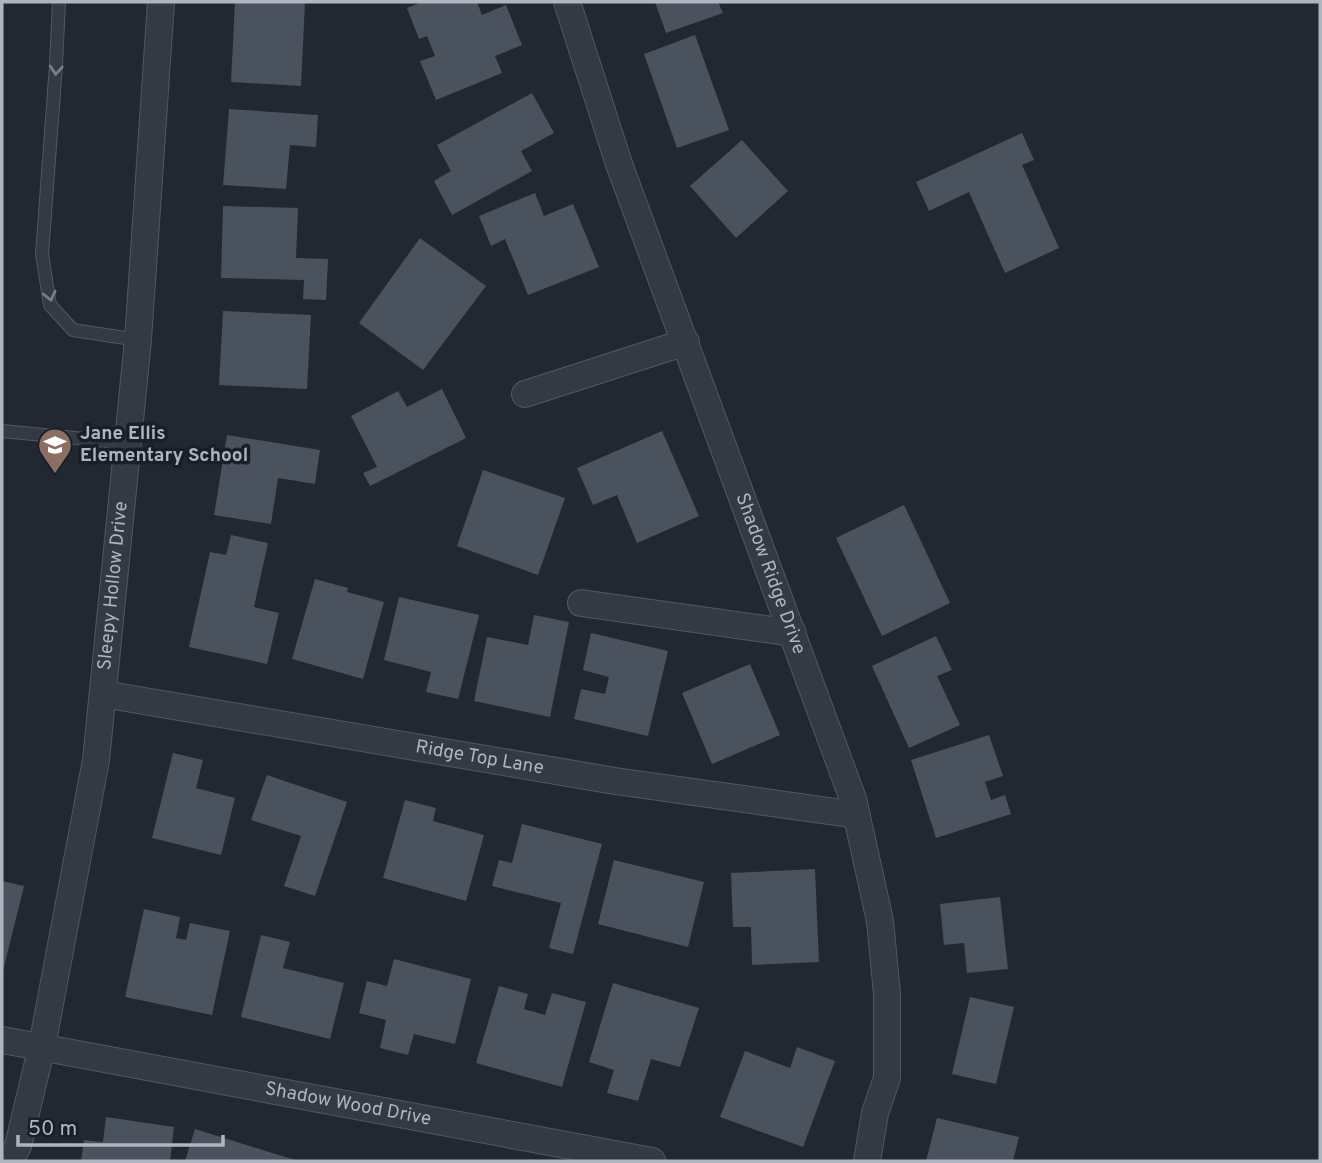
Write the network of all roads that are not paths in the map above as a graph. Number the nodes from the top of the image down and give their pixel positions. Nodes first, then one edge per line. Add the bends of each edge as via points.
1 (59, 2) edge
2 (161, 2) edge
3 (567, 2) edge
4 (138, 340) junction
5 (686, 342) junction
6 (525, 394) dead end
7 (2, 431) edge
8 (127, 443) junction
9 (580, 603) dead end
10 (793, 633) junction
11 (103, 694) junction
12 (857, 815) junction
13 (2, 1040) edge
14 (42, 1046) junction
15 (10, 1161) edge
16 (652, 1161) edge
17 (867, 1161) edge

1 -> 4 lane via 42,254 50,305 73,330
2 - 4 street, Sleepy Hollow Drive
3 - 5 street, Shadow Ridge Drive via 619,164
4 - 8 street, Sleepy Hollow Drive
5 - 6 street
5 - 10 street, Shadow Ridge Drive
7 - 8 lane
8 - 11 street, Sleepy Hollow Drive
9 - 10 street
10 - 12 street, Shadow Ridge Drive
11 - 12 street, Ridge Top Lane via 615,781
11 - 14 street, Sleepy Hollow Drive via 96,760
12 - 17 street, Shadow Ridge Drive via 880,921 887,994 887,1078
13 - 14 street, Shadow Wood Drive
14 - 15 street, Sleepy Hollow Drive via 18,1146
14 - 16 street, Shadow Wood Drive

